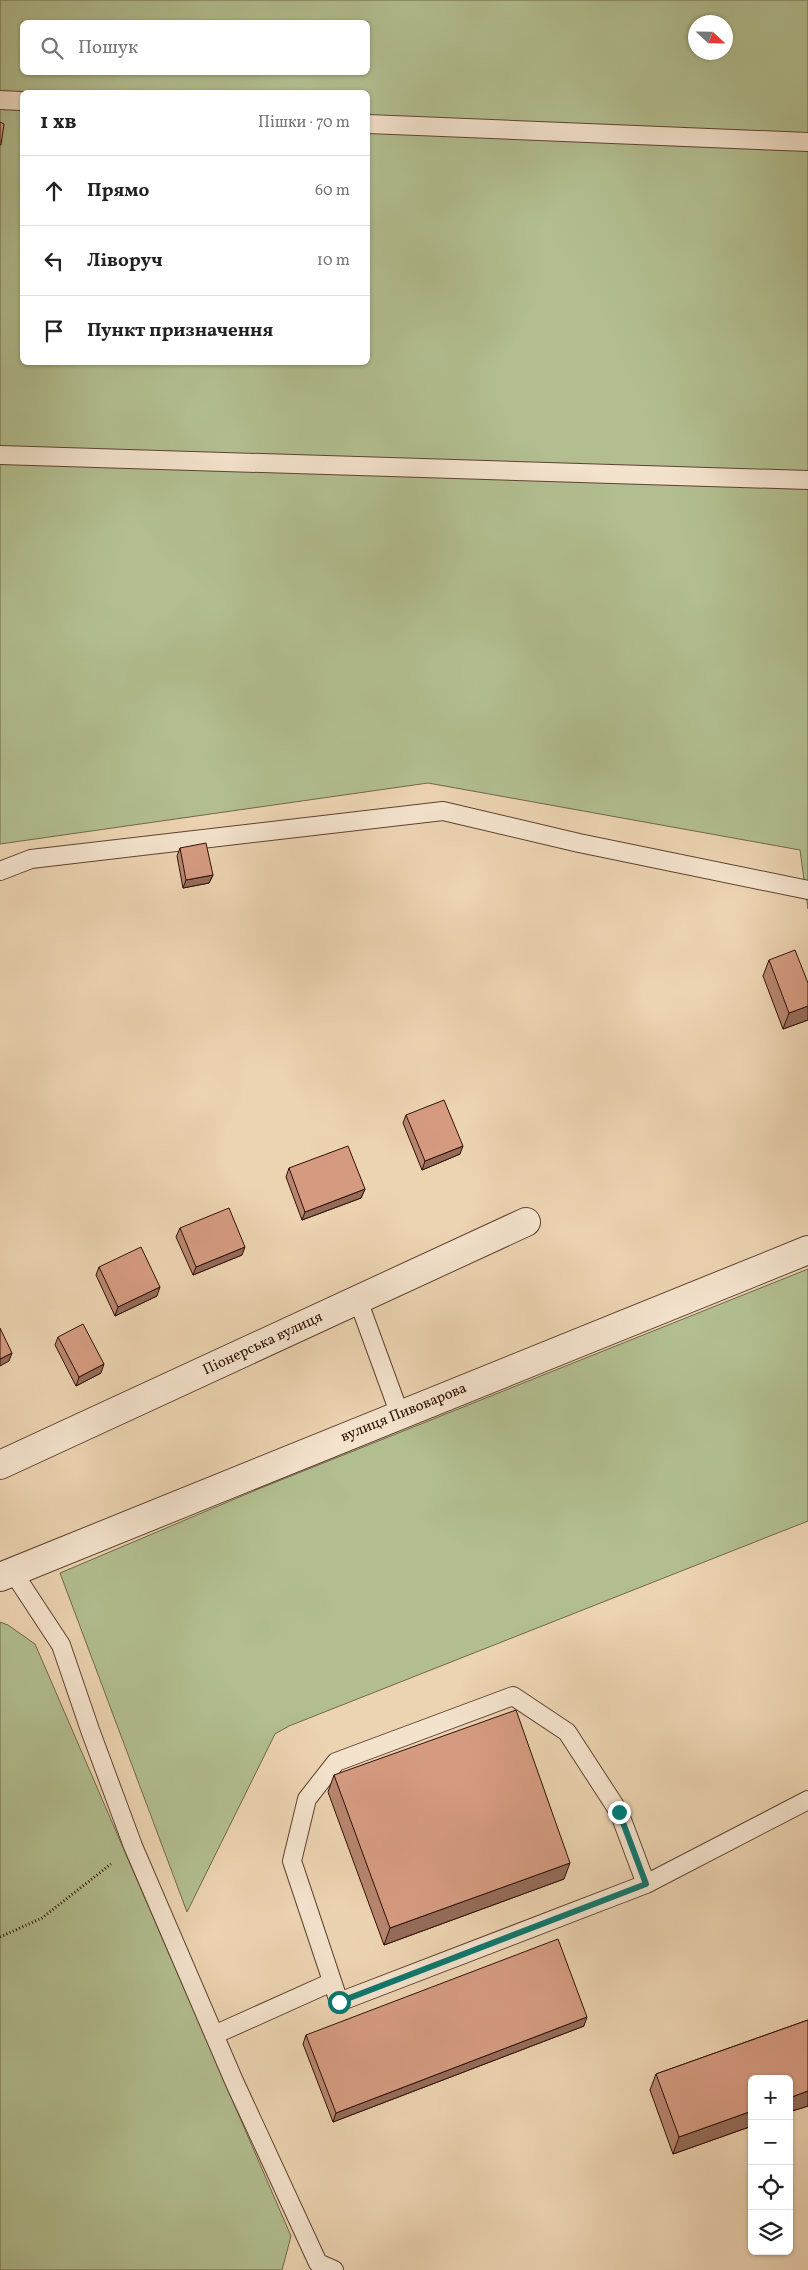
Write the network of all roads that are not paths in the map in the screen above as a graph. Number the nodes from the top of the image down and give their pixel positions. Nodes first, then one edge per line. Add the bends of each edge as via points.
1 (0, 100) edge
2 (20, 101) edge
3 (370, 124) edge
4 (808, 142) edge
5 (0, 455) edge
6 (808, 480) edge
7 (0, 871) edge
8 (808, 890) edge
9 (526, 1222) dead end
10 (808, 1250) edge
11 (358, 1300) junction
12 (400, 1415) junction
13 (0, 1465) edge
14 (6, 1574) edge
15 (808, 1800) edge
16 (646, 1884) junction
17 (332, 1982) junction
18 (214, 2035) junction
19 (320, 2268) edge

1 - 2 lane
3 - 4 lane
5 - 6 lane
7 - 8 lane via 31,859 443,811 579,843
9 - 11 street, Піонерська вулиця
10 - 12 street, вулиця Пивоварова
11 - 12 lane
11 - 13 street, Піонерська вулиця
12 - 14 street, вулиця Пивоварова
14 - 18 lane via 62,1645 133,1846
15 - 16 lane
16 - 17 lane via 339,2002
16 - 17 lane via 619,1812 567,1732 514,1696 336,1762 307,1800 292,1861
17 - 18 lane
18 - 19 lane

